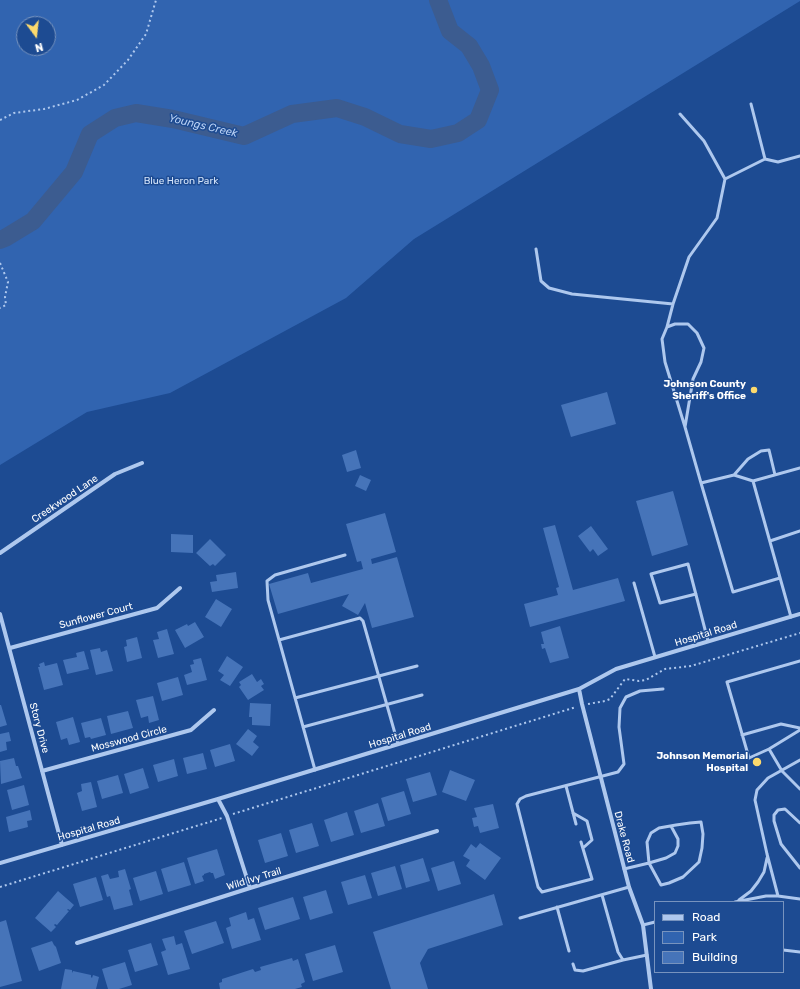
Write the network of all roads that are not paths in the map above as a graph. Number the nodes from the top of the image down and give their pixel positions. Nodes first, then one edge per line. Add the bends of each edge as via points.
1 (750, 104) dead end
2 (680, 114) dead end
3 (800, 156) edge
4 (765, 159) junction
5 (726, 179) junction
6 (536, 249) dead end
7 (673, 304) junction
8 (667, 327) junction
9 (685, 427) junction
10 (142, 463) dead end
11 (800, 468) edge
12 (734, 475) junction
13 (775, 475) junction
14 (754, 481) junction
15 (701, 483) junction
16 (800, 531) edge
17 (770, 541) junction
18 (0, 553) edge
19 (345, 555) dead end
20 (780, 578) junction
21 (634, 583) dead end
22 (180, 588) dead end
23 (696, 594) junction
24 (0, 614) edge
25 (800, 614) edge
26 (791, 617) junction
27 (279, 640) junction
28 (708, 641) junction
29 (10, 648) junction
30 (655, 657) junction
31 (800, 661) edge
32 (417, 666) dead end
33 (378, 676) junction
34 (579, 689) junction
35 (662, 689) dead end
36 (422, 695) dead end
37 (295, 698) junction
38 (386, 704) junction
39 (214, 710) dead end
40 (303, 727) junction
41 (800, 729) edge
42 (742, 735) junction
43 (398, 744) junction
44 (769, 749) junction
45 (800, 760) edge
46 (315, 770) junction
47 (42, 771) junction
48 (782, 771) junction
49 (600, 777) junction
50 (566, 786) junction
51 (800, 789) edge
52 (218, 799) junction
53 (573, 812) junction
54 (576, 824) dead end
55 (800, 824) edge
56 (671, 826) junction
57 (437, 831) dead end
58 (581, 842) dead end
59 (62, 845) junction
60 (583, 848) junction
61 (767, 854) junction
62 (0, 863) edge
63 (649, 863) junction
64 (800, 868) edge
65 (624, 869) junction
66 (629, 887) junction
67 (250, 888) junction
68 (602, 895) junction
69 (778, 896) junction
70 (800, 899) edge
71 (736, 901) edge
72 (740, 901) edge
73 (557, 907) junction
74 (520, 918) dead end
75 (654, 922) edge
76 (643, 925) junction
77 (77, 943) dead end
78 (784, 950) edge
79 (569, 951) dead end
80 (800, 952) edge
81 (647, 955) junction
82 (623, 960) junction
83 (573, 964) dead end
84 (651, 989) edge

1 - 4 lane
2 - 5 lane via 704,141
3 - 4 lane via 778,162
4 - 5 lane
5 - 7 lane via 717,218 689,257
6 - 7 lane via 541,281 549,288 572,294
7 - 8 lane
8 - 9 lane via 662,339 665,362
8 - 9 lane via 688,324 697,333 704,348 694,379
9 - 15 lane
10 - 18 street, Creekwood Lane via 115,474
11 - 13 lane
12 - 13 lane via 748,459 768,450
12 - 14 lane
12 - 15 lane
13 - 14 lane
14 - 17 lane
15 - 20 lane via 733,592
16 - 17 lane
17 - 20 lane
19 - 27 lane via 274,575 267,581 268,600
20 - 26 lane
21 - 30 lane
22 - 29 street, Sunflower Court via 158,608
23 - 23 lane via 688,564 652,574 660,603
23 - 28 lane
24 - 29 street, Story Drive
25 - 26 street, Hospital Road
26 - 28 street, Hospital Road
27 - 33 lane via 360,618
27 - 37 lane
28 - 30 street, Hospital Road
29 - 47 street, Story Drive
30 - 34 street, Hospital Road via 616,669
31 - 42 lane via 726,682
32 - 33 lane
33 - 37 lane
33 - 38 lane
34 - 43 street, Hospital Road
34 - 49 street, Drake Road
35 - 49 lane via 640,691 626,697 620,708 619,727 624,764 618,772
36 - 38 lane
37 - 40 lane
38 - 40 lane
38 - 43 lane
39 - 47 street, Mosswood Circle via 190,730
40 - 46 lane
41 - 42 lane via 780,724
41 - 44 lane
42 - 44 lane via 749,758
43 - 46 street, Hospital Road
44 - 48 lane
45 - 48 lane
46 - 52 street, Hospital Road
47 - 59 street, Story Drive
48 - 51 lane
48 - 61 lane via 768,778 757,790 755,800
49 - 50 lane
49 - 65 street, Drake Road
50 - 53 lane
50 - 60 lane via 526,796 517,804 538,887 542,892 592,879
52 - 59 street, Hospital Road
52 - 67 street via 227,816
53 - 54 lane
53 - 60 lane via 587,821 592,840
55 - 64 lane via 785,810 778,810 774,815 781,844
56 - 63 lane via 658,828 651,833 647,842
56 - 63 lane via 678,839 675,853
56 - 63 lane via 701,822 703,834 699,862 683,877 661,885
57 - 67 street, Wild Ivy Trail
58 - 60 lane
59 - 62 street, Hospital Road
61 - 69 lane
61 - 71 lane via 765,867 758,882 751,891
63 - 65 lane
65 - 66 street, Drake Road
66 - 68 lane
66 - 76 street, Drake Road
67 - 77 street, Wild Ivy Trail
68 - 73 lane
68 - 82 lane via 618,952
69 - 70 lane
69 - 72 lane
73 - 74 lane
73 - 79 lane
75 - 76 lane
76 - 81 street, Drake Road
78 - 80 lane
81 - 82 lane
81 - 84 street, Drake Road
82 - 83 lane via 583,971 575,970

